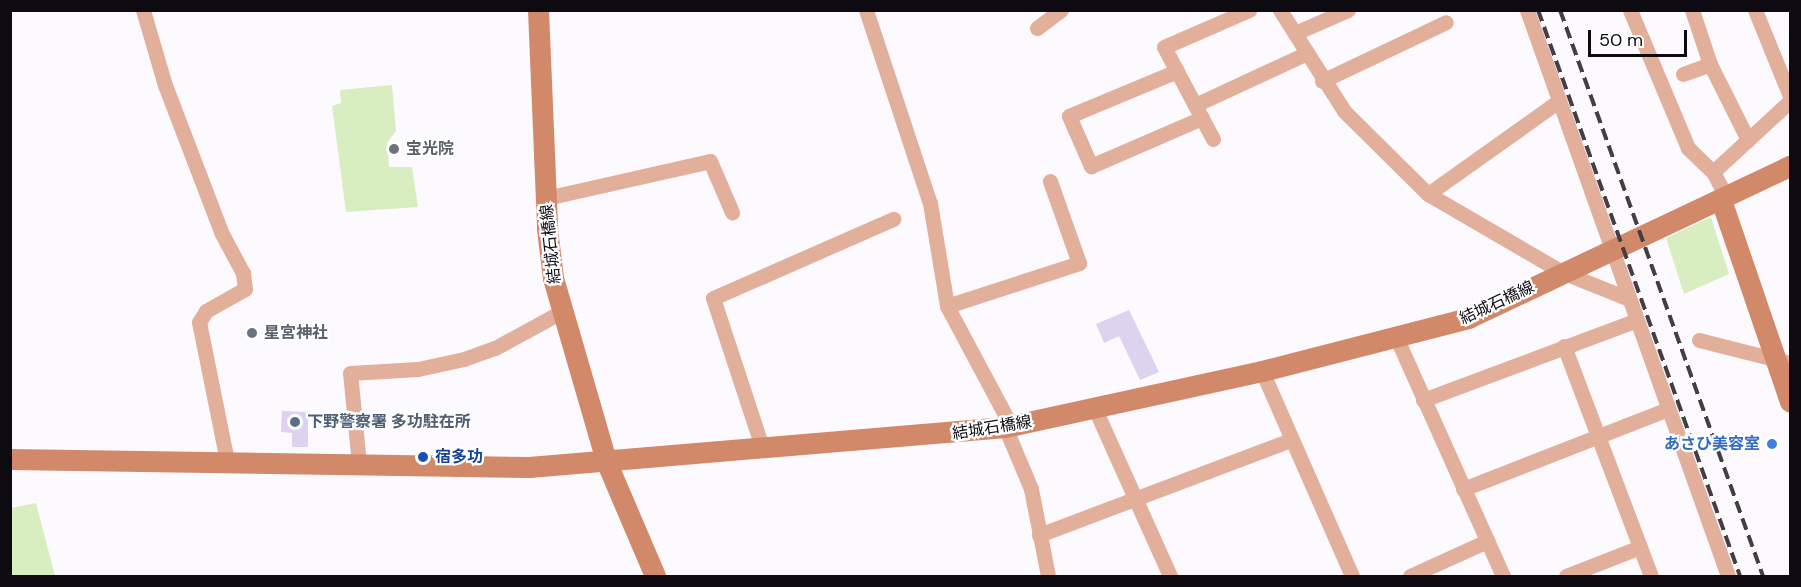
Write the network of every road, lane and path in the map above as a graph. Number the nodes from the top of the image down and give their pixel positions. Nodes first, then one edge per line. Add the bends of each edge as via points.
1 (143, 10) edge
2 (538, 10) edge
3 (866, 10) edge
4 (1061, 10) edge
5 (1250, 10) edge
6 (1348, 10) edge
7 (1527, 10) edge
8 (1630, 10) edge
9 (1692, 10) edge
10 (1755, 10) edge
11 (1280, 11) edge
12 (1446, 22) dead end
13 (1037, 28) dead end
14 (1295, 33) junction
15 (1306, 53) junction
16 (1710, 64) junction
17 (1177, 71) junction
18 (1683, 74) dead end
19 (1322, 81) junction
20 (1791, 96) edge
21 (1559, 101) junction
22 (1791, 101) edge
23 (1199, 111) junction
24 (1213, 139) dead end
25 (1748, 140) junction
26 (1791, 166) edge
27 (1713, 172) junction
28 (1050, 181) dead end
29 (1428, 194) junction
30 (546, 198) junction
31 (1724, 199) junction
32 (732, 212) dead end
33 (893, 219) dead end
34 (1612, 248) junction
35 (1563, 272) junction
36 (1629, 299) junction
37 (947, 306) junction
38 (561, 312) junction
39 (1637, 320) junction
40 (1397, 339) junction
41 (1699, 340) dead end
42 (1564, 346) junction
43 (1784, 362) edge
44 (1262, 371) junction
45 (1424, 400) junction
46 (1791, 402) edge
47 (1095, 410) junction
48 (1668, 410) junction
49 (1008, 426) junction
50 (1598, 436) junction
51 (1291, 440) junction
52 (764, 450) junction
53 (10, 459) edge
54 (227, 461) junction
55 (606, 461) junction
56 (359, 464) junction
57 (1463, 489) junction
58 (1133, 500) junction
59 (1039, 535) junction
60 (1487, 541) junction
61 (1640, 547) junction
62 (655, 576) edge
63 (1048, 576) edge
64 (1170, 576) edge
65 (1352, 576) edge
66 (1410, 576) edge
67 (1503, 576) edge
68 (1566, 576) edge
69 (1651, 576) edge
70 (1728, 576) edge

1 - 54 street via 173,106 221,232 243,273 245,289 206,311 199,322
2 - 30 main road, 結城石橋線
3 - 37 street via 930,203
4 - 13 street
5 - 17 street via 1164,47
6 - 14 street
7 - 21 street
8 - 27 street via 1688,148
9 - 16 street
10 - 20 street
11 - 14 street
12 - 19 street
14 - 15 street
15 - 19 street
15 - 23 street
16 - 18 street
16 - 25 street
17 - 23 street
17 - 23 street via 1069,116 1091,166
19 - 29 street via 1344,111
21 - 29 street
21 - 34 street
22 - 25 street
23 - 24 street
25 - 27 street
26 - 31 main road, 結城石橋線
27 - 31 street
28 - 37 street via 1079,263
29 - 35 street
30 - 32 street via 710,161
30 - 38 main road, 結城石橋線 via 549,255
31 - 34 main road, 結城石橋線
31 - 43 main road
33 - 52 street via 713,298
34 - 35 main road, 結城石橋線
34 - 36 street
35 - 36 street
35 - 40 main road, 結城石橋線 via 1468,318
36 - 39 street
37 - 49 street
38 - 55 main road, 結城石橋線
38 - 56 street via 495,348 464,359 418,369 350,373
39 - 42 street
39 - 48 street
40 - 44 main road, 結城石橋線
40 - 45 street
41 - 43 street
42 - 45 street
42 - 50 street
43 - 46 main road
44 - 47 main road, 結城石橋線
44 - 51 street
45 - 57 street
47 - 49 main road, 結城石橋線
47 - 58 street
48 - 50 street
48 - 70 street
49 - 52 main road, 結城石橋線
49 - 59 street via 1031,489
50 - 57 street
50 - 61 street
51 - 58 street
51 - 65 street
52 - 55 main road, 結城石橋線
53 - 54 main road
54 - 56 main road
55 - 56 main road via 529,467
55 - 62 main road
57 - 60 street
58 - 59 street
58 - 64 street
59 - 63 street
60 - 66 street
60 - 67 street
61 - 68 street
61 - 69 street

